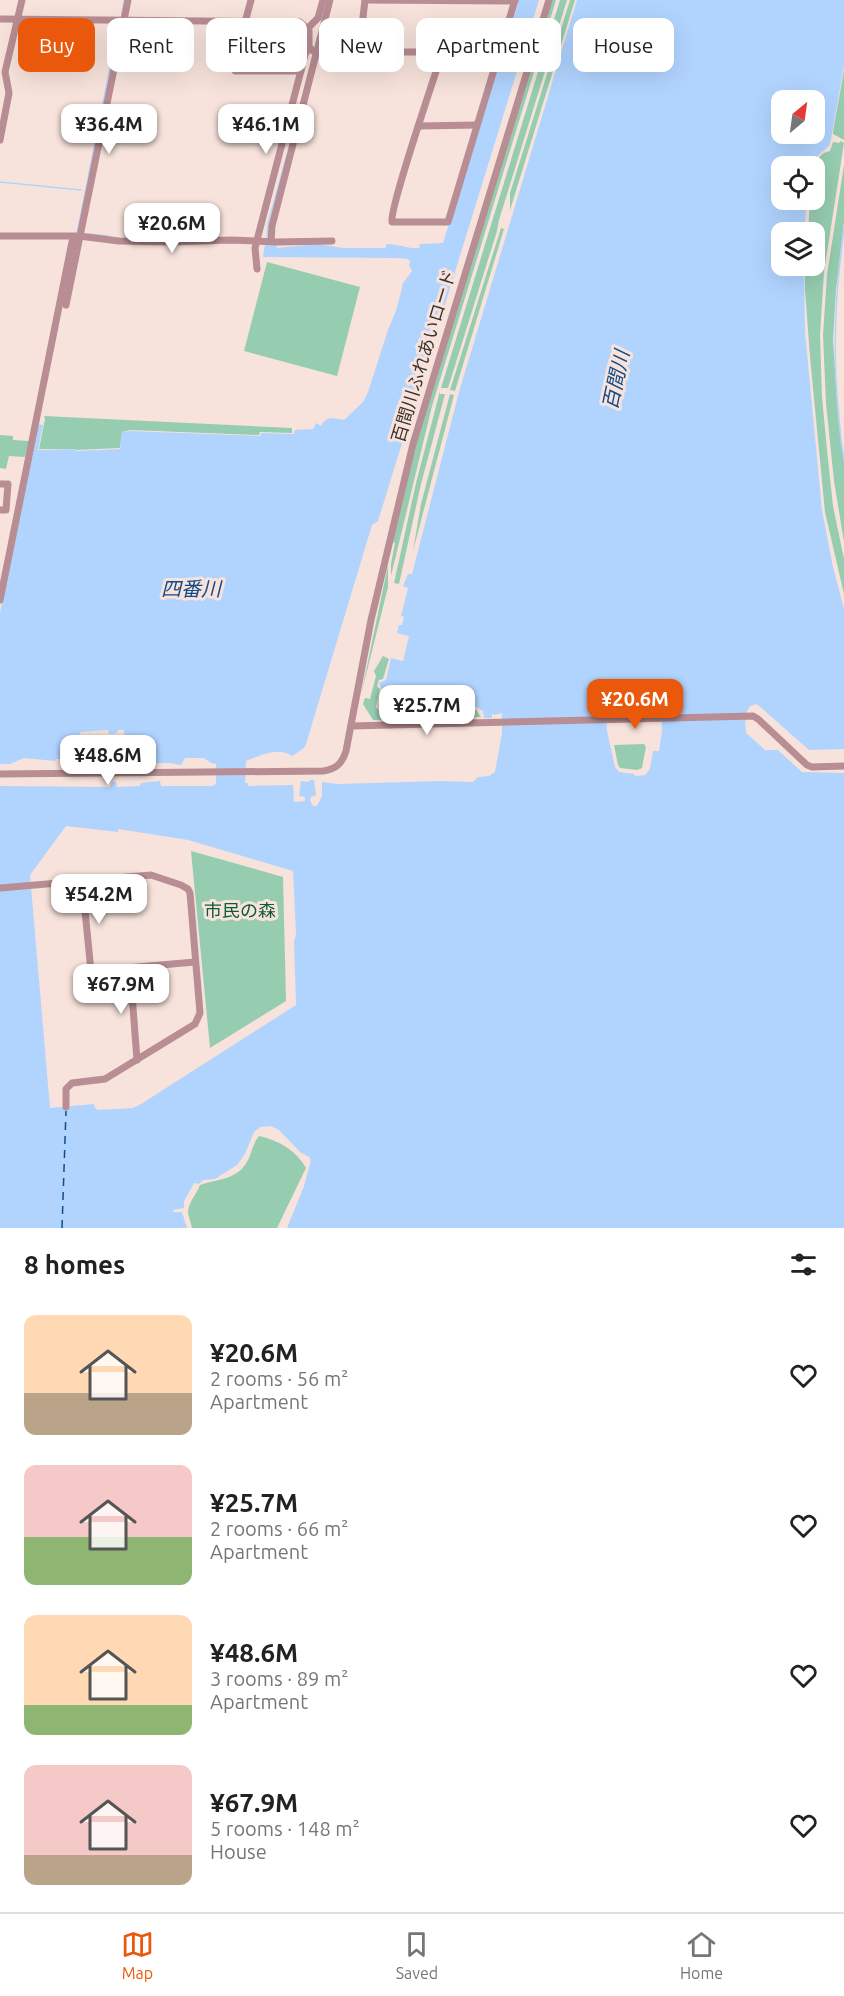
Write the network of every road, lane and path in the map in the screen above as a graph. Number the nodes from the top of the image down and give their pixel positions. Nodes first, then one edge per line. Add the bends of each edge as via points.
1 (22, 0) edge
2 (128, 0) edge
3 (251, 0) edge
4 (323, 0) edge
5 (330, 0) edge
6 (365, 0) edge
7 (417, 0) edge
8 (549, 0) edge
9 (515, 1) edge
10 (18, 18) edge
11 (124, 18) edge
12 (247, 18) edge
13 (363, 18) edge
14 (511, 18) edge
15 (543, 18) edge
16 (0, 19) edge
17 (18, 19) joint
18 (308, 27) joint
19 (314, 50) junction
20 (319, 50) edge
21 (307, 61) edge
22 (112, 72) edge
23 (301, 72) edge
24 (436, 72) edge
25 (495, 72) edge
26 (526, 72) edge
27 (477, 125) junction
28 (419, 126) junction
29 (0, 140) edge
30 (0, 236) edge
31 (76, 237) junction
32 (257, 240) junction
33 (268, 241) junction
34 (332, 241) dead end
35 (257, 270) dead end
36 (66, 288) junction
37 (66, 305) dead end
38 (0, 484) edge
39 (0, 510) edge
40 (0, 597) edge
41 (351, 726) junction
42 (844, 766) edge
43 (0, 774) edge
44 (82, 881) junction
45 (0, 888) edge
46 (195, 962) junction
47 (130, 968) junction
48 (136, 1060) junction
49 (66, 1107) dead end

1 - 10 street
2 - 11 street
3 - 12 street
4 - 18 street via 318,18
5 - 19 street
6 - 7 street
6 - 13 street
7 - 9 street
8 - 15 street, 百間川ふれあいロード
9 - 14 street
16 - 17 street
17 - 29 street via 5,72 9,93
18 - 19 street
19 - 20 street
19 - 21 street
19 - 33 street
22 - 31 street
23 - 32 street
24 - 28 street
25 - 27 street
26 - 41 street, 百間川ふれあいロード via 413,444 371,620
27 - 28 street
27 - 28 street via 448,222 392,222
30 - 31 street
31 - 32 street via 119,241
31 - 36 street
32 - 33 street
32 - 35 street
33 - 34 street
36 - 37 street
36 - 40 street
38 - 39 street via 8,484 6,510
41 - 42 street via 748,716 758,718 807,765
41 - 43 street, 百間川ふれあいロード via 340,763 323,771
44 - 45 street
44 - 46 street via 151,875 185,887 190,893
44 - 47 street via 91,971
46 - 47 street
46 - 48 street via 200,1013 195,1024
47 - 48 street
48 - 49 street via 105,1079 72,1083 66,1089

